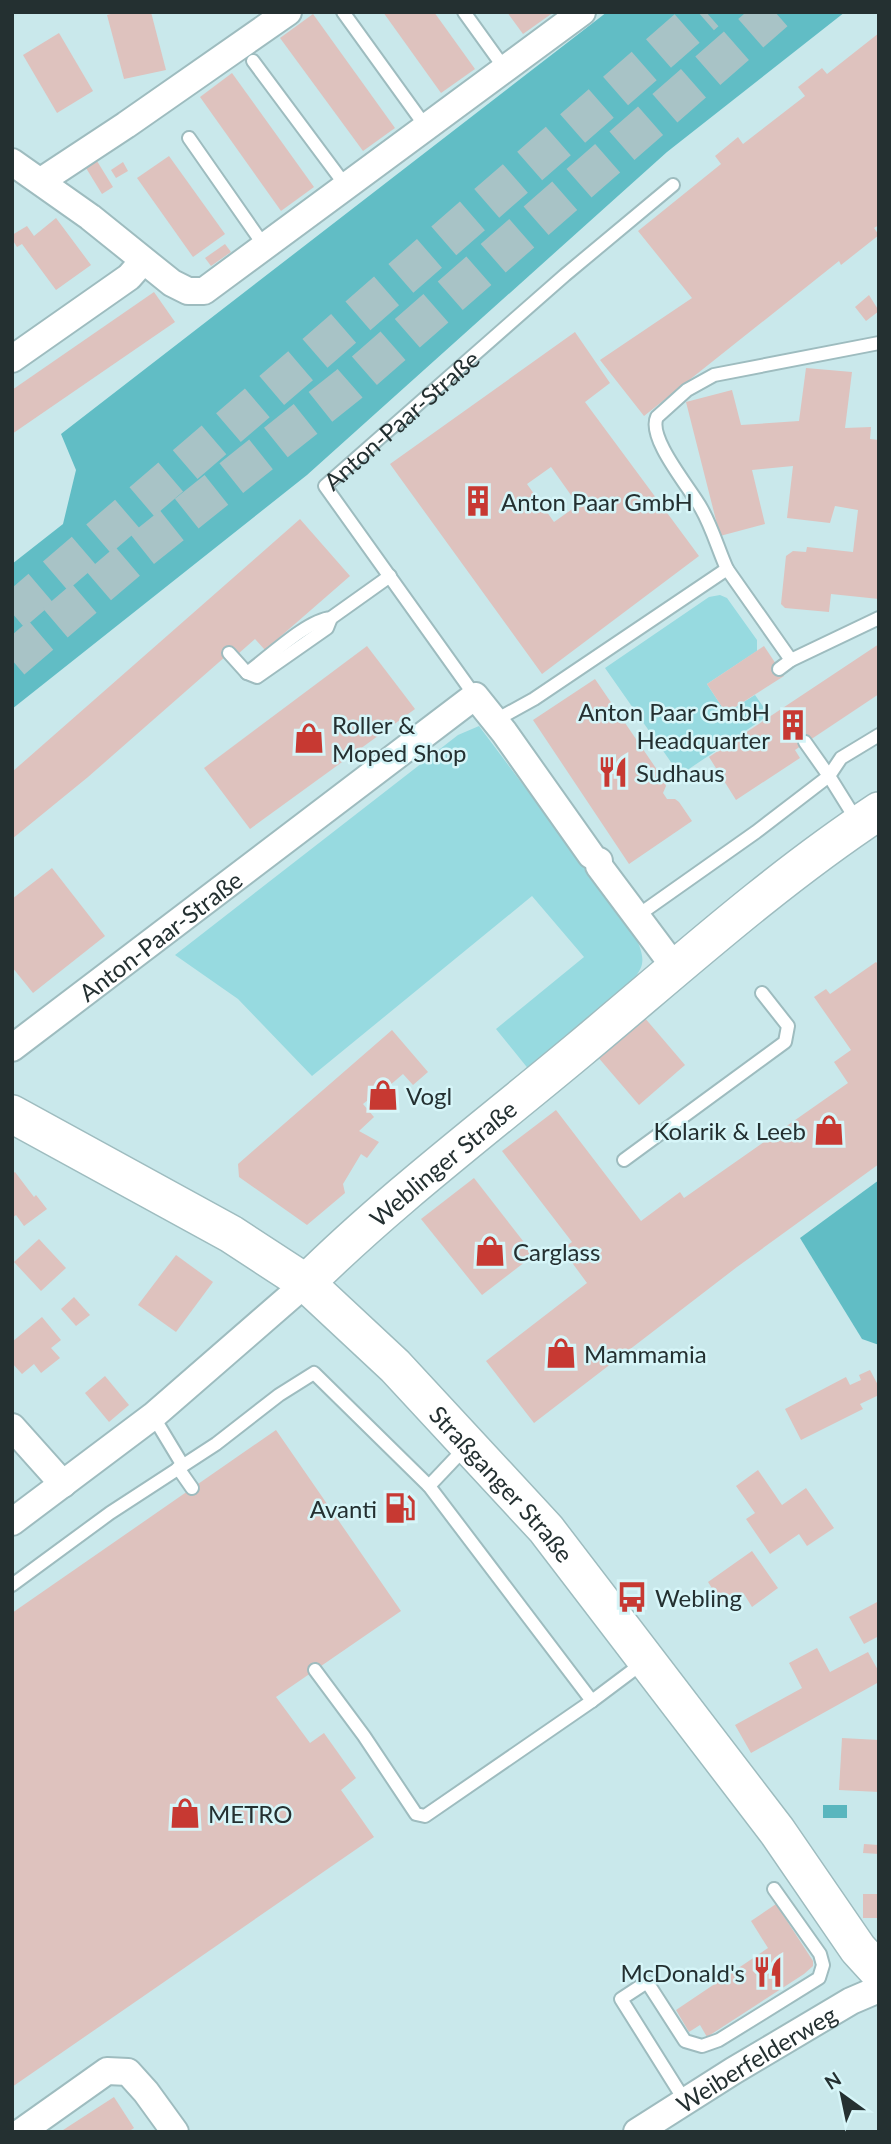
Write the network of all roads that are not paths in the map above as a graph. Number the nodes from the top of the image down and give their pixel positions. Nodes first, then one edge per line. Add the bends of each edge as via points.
1 (288, 12) edge
2 (343, 12) edge
3 (464, 12) edge
4 (582, 12) edge
5 (253, 61) dead end
6 (505, 69) junction
7 (426, 127) junction
8 (188, 138) dead end
9 (12, 162) edge
10 (41, 181) junction
11 (673, 185) dead end
12 (346, 186) junction
13 (265, 247) junction
14 (143, 261) junction
15 (879, 343) edge
16 (12, 359) edge
17 (727, 569) junction
18 (390, 576) junction
19 (331, 618) junction
20 (879, 618) edge
21 (781, 646) junction
22 (229, 653) dead end
23 (769, 654) dead end
24 (791, 660) junction
25 (779, 668) dead end
26 (247, 673) junction
27 (475, 696) junction
28 (494, 721) junction
29 (879, 735) edge
30 (805, 742) dead end
31 (829, 776) junction
32 (869, 818) edge
33 (637, 916) junction
34 (676, 969) junction
35 (762, 993) dead end
36 (12, 1048) edge
37 (12, 1114) edge
38 (624, 1160) dead end
39 (306, 1283) junction
40 (153, 1416) junction
41 (12, 1427) edge
42 (469, 1444) junction
43 (180, 1466) junction
44 (63, 1484) junction
45 (429, 1486) junction
46 (192, 1488) dead end
47 (12, 1522) edge
48 (12, 1586) edge
49 (648, 1660) junction
50 (315, 1670) dead end
51 (592, 1701) junction
52 (774, 1889) dead end
53 (879, 1972) edge
54 (879, 1989) edge
55 (685, 2101) junction
56 (21, 2132) edge
57 (175, 2132) edge
58 (636, 2132) edge

1 - 10 street
2 - 7 lane
3 - 6 lane
4 - 6 street
5 - 12 lane
6 - 7 street
7 - 12 street
8 - 13 lane
9 - 10 street
10 - 14 street
11 - 18 lane, Anton-Paar-Straße via 325,486
12 - 13 street
13 - 14 street via 204,291 179,286
14 - 16 street via 129,277
15 - 17 lane via 714,375 687,390 657,417 658,438 702,509
17 - 21 lane
17 - 28 lane
18 - 19 lane
18 - 27 lane, Anton-Paar-Straße
19 - 26 lane via 320,619 281,641 271,656
19 - 26 lane via 327,628 264,674
20 - 24 lane
21 - 23 lane
21 - 24 lane
22 - 26 lane
24 - 25 lane
27 - 28 street, Anton-Paar-Straße
27 - 36 street, Anton-Paar-Straße
28 - 33 street, Anton-Paar-Straße
29 - 31 lane via 841,758
30 - 31 lane
31 - 32 lane
31 - 33 lane
32 - 34 street, Weblinger Straße
33 - 34 street, Anton-Paar-Straße
34 - 39 street, Weblinger Straße via 392,1205
35 - 38 lane via 788,1026 785,1042
37 - 39 street, Straßganger Straße via 231,1234
39 - 40 street, Weblinger Straße
39 - 42 street, Straßganger Straße
40 - 43 lane
40 - 44 street, Weblinger Straße
41 - 44 street
42 - 45 lane
42 - 49 street, Straßganger Straße via 547,1529
43 - 45 lane via 314,1373
43 - 46 lane
43 - 48 lane
44 - 47 street, Weblinger Straße
45 - 51 lane
49 - 51 lane
49 - 53 street, Straßganger Straße
50 - 51 lane via 416,1814 425,1816
52 - 55 lane via 820,1954 819,1978 702,2046 685,2041 647,1982 621,1999
54 - 55 street, Weiberfelderweg via 851,2001
55 - 58 street, Weiberfelderweg
56 - 57 street via 107,2071 128,2072

